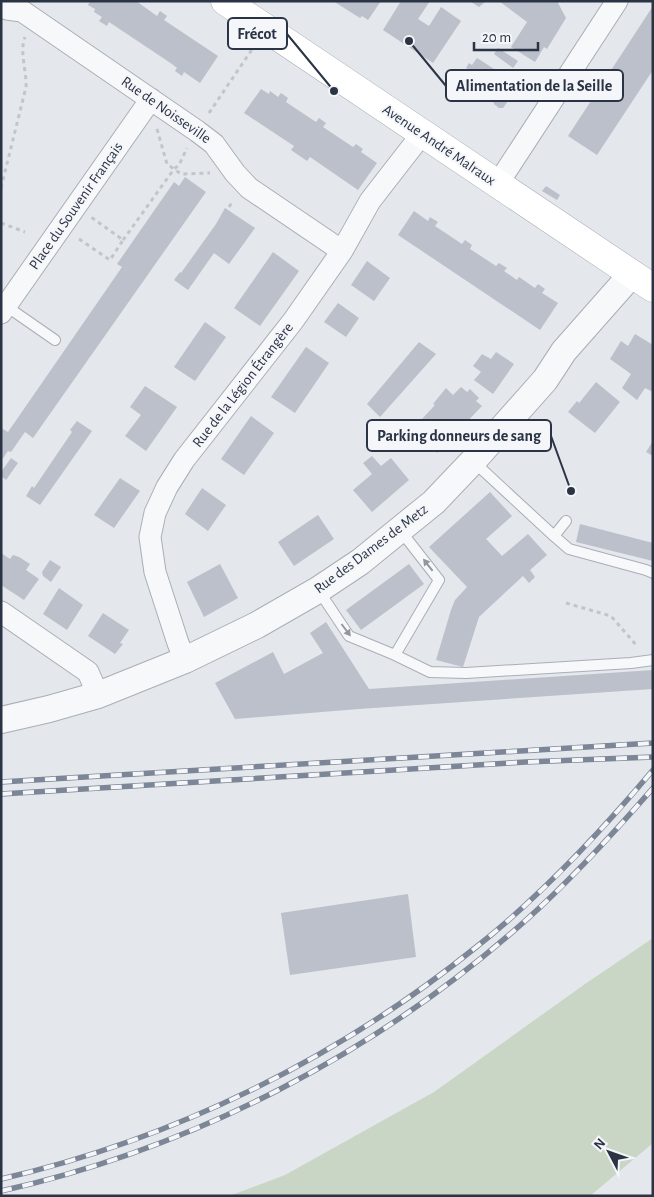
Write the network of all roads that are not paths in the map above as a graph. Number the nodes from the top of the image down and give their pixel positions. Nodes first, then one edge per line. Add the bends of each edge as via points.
1 (225, 1) edge
2 (611, 4) edge
3 (5, 6) edge
4 (146, 106) junction
5 (422, 134) junction
6 (497, 185) junction
7 (342, 251) junction
8 (643, 281) edge
9 (4, 310) edge
10 (54, 340) dead end
11 (473, 461) junction
12 (566, 520) dead end
13 (400, 530) junction
14 (554, 536) junction
15 (653, 573) edge
16 (318, 590) junction
17 (1, 612) edge
18 (395, 656) junction
19 (185, 660) junction
20 (651, 660) edge
21 (98, 695) junction
22 (1, 720) edge

1 - 5 main road, Avenue André Malraux
2 - 6 street
3 - 4 street, Rue de Noisseville via 34,19
4 - 7 street, Rue de Noisseville via 197,131 214,144 249,188
4 - 9 street, Place du Souvenir Français
5 - 6 main road, Avenue André Malraux
5 - 7 street, Rue de la Légion Étrangère via 370,201
6 - 8 main road, Avenue André Malraux
7 - 19 street, Rue de la Légion Étrangère via 293,321 184,460 155,513 150,537 155,572
8 - 11 street, Rue des Dames de Metz via 564,351 545,380
9 - 10 lane
11 - 13 street, Rue des Dames de Metz via 434,502
11 - 14 lane
12 - 14 lane
13 - 16 street, Rue des Dames de Metz
18 -> 13 lane via 439,580
14 - 15 lane via 569,549
16 -> 18 lane via 349,636
16 - 19 street, Rue des Dames de Metz via 257,625
17 - 21 street via 88,672
18 - 20 lane via 430,672 466,673
19 - 21 street, Rue des Dames de Metz
21 - 22 street, Rue des Dames de Metz

